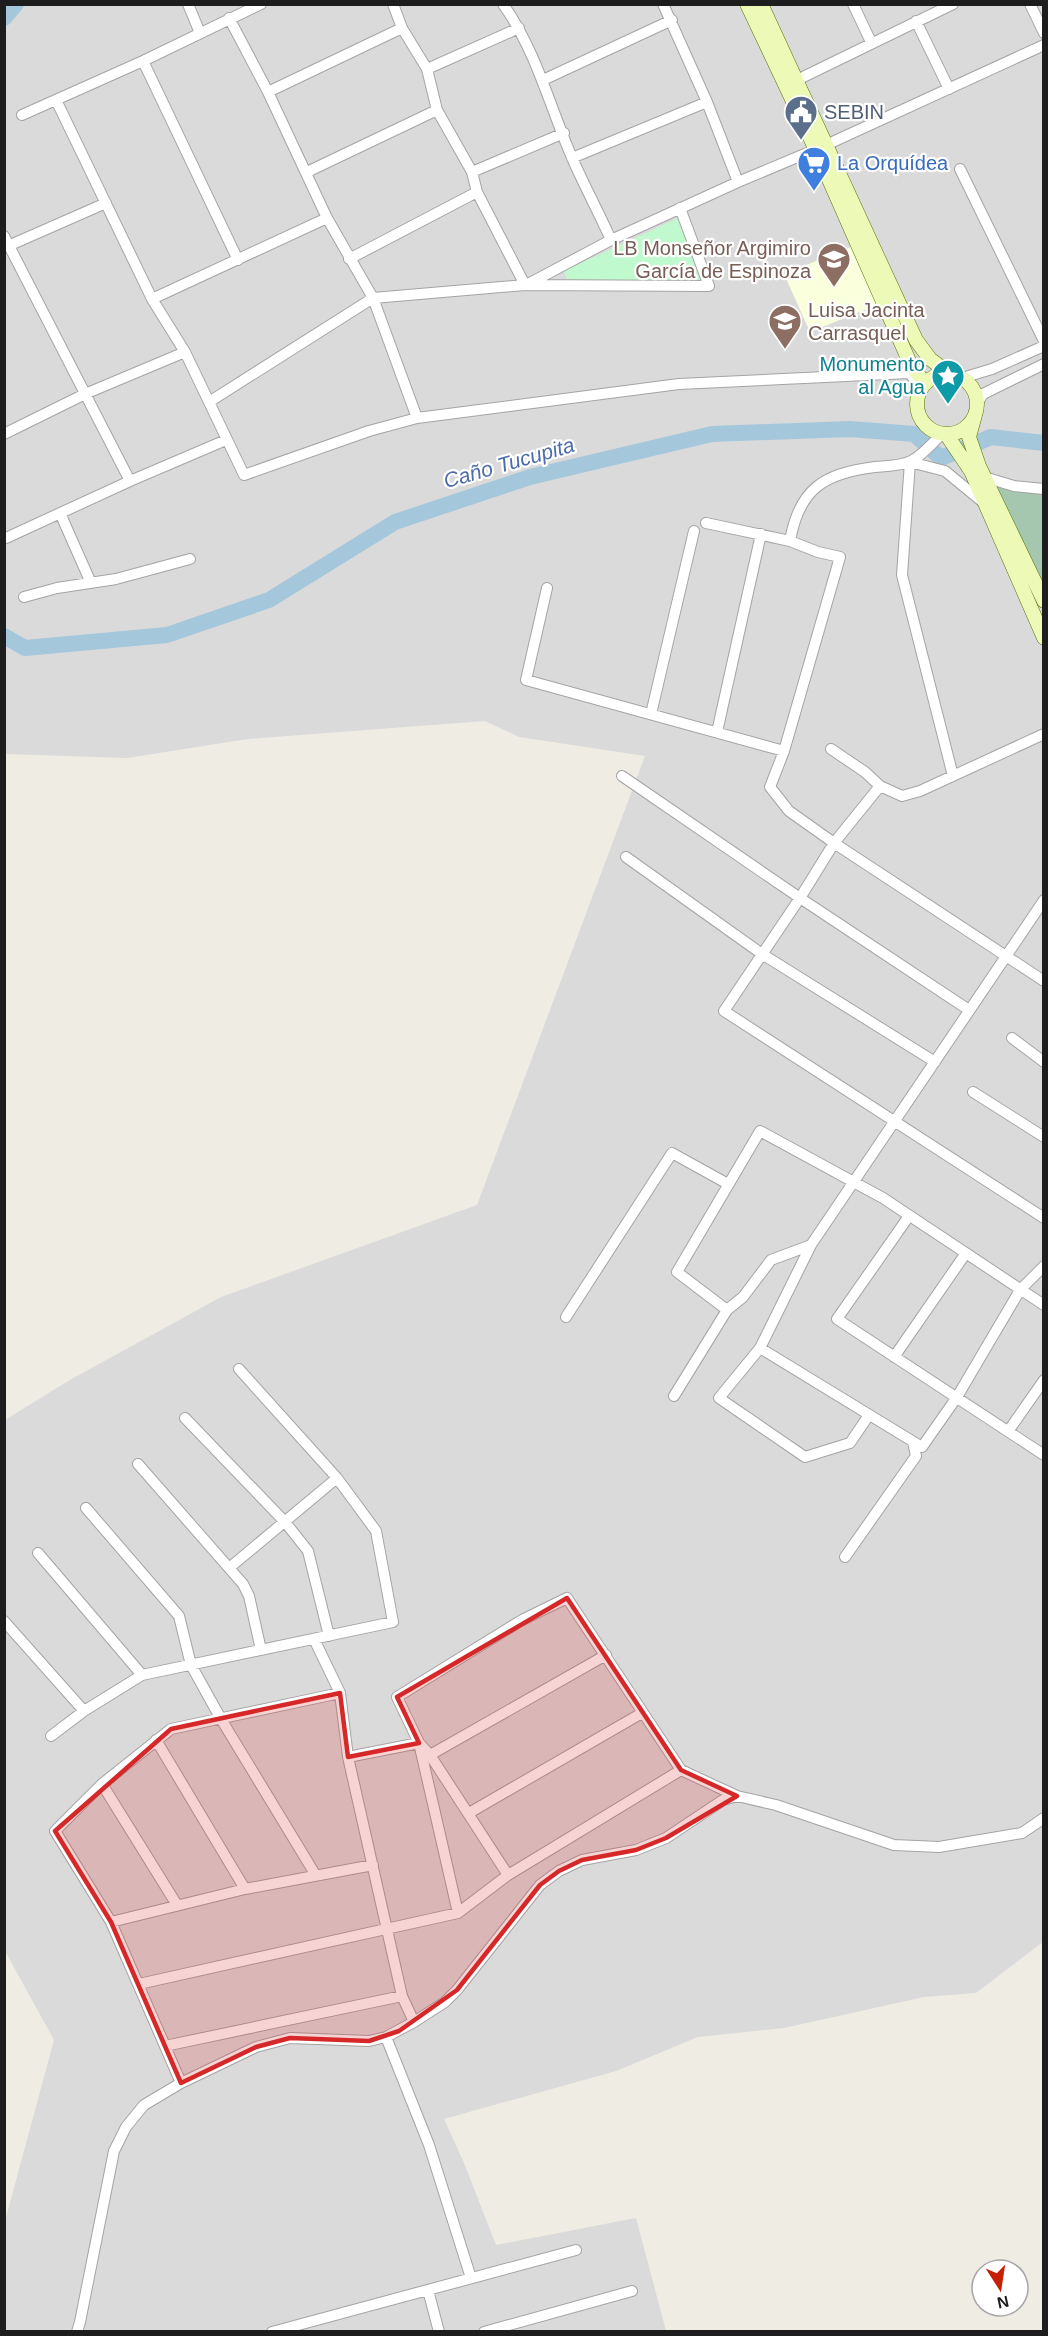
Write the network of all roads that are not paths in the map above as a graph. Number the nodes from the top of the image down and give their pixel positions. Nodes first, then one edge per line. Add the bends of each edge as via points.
1 (188, 4) edge
2 (261, 4) edge
3 (393, 4) edge
4 (503, 4) edge
5 (663, 4) edge
6 (747, 4) edge
7 (761, 4) edge
8 (853, 4) edge
9 (952, 4) edge
10 (1030, 4) edge
11 (229, 18) junction
12 (672, 20) junction
13 (916, 21) junction
14 (402, 28) junction
15 (519, 28) junction
16 (200, 33) junction
17 (1044, 33) edge
18 (872, 42) junction
19 (1044, 45) edge
20 (143, 61) junction
21 (428, 69) junction
22 (543, 80) junction
23 (797, 80) junction
24 (948, 89) junction
25 (268, 92) junction
26 (56, 100) junction
27 (707, 102) junction
28 (437, 110) junction
29 (22, 115) dead end
30 (564, 133) junction
31 (821, 148) junction
32 (572, 158) junction
33 (960, 169) dead end
34 (307, 172) junction
35 (472, 172) junction
36 (738, 182) junction
37 (477, 192) junction
38 (106, 203) junction
39 (681, 208) junction
40 (327, 218) junction
41 (611, 240) junction
42 (6, 241) edge
43 (349, 259) junction
44 (238, 260) junction
45 (525, 285) junction
46 (372, 298) junction
47 (152, 299) junction
48 (1044, 341) edge
49 (1044, 346) edge
50 (184, 352) junction
51 (1044, 364) edge
52 (956, 376) junction
53 (923, 386) junction
54 (85, 394) junction
55 (209, 402) junction
56 (976, 409) junction
57 (417, 418) junction
58 (4, 434) edge
59 (944, 434) junction
60 (226, 440) junction
61 (966, 450) junction
62 (910, 462) junction
63 (984, 477) junction
64 (130, 481) junction
65 (1044, 489) edge
66 (984, 503) junction
67 (60, 513) junction
68 (706, 523) dead end
69 (694, 531) dead end
70 (761, 534) junction
71 (6, 538) dead end
72 (790, 541) junction
73 (190, 559) dead end
74 (91, 583) junction
75 (547, 588) dead end
76 (24, 597) dead end
77 (1044, 601) edge
78 (1044, 638) edge
79 (651, 714) junction
80 (717, 732) junction
81 (1044, 734) edge
82 (831, 749) dead end
83 (784, 751) junction
84 (622, 776) dead end
85 (953, 776) junction
86 (880, 786) junction
87 (834, 843) junction
88 (626, 857) dead end
89 (800, 898) junction
90 (1044, 900) edge
91 (762, 954) junction
92 (1006, 956) junction
93 (1044, 981) edge
94 (969, 1010) junction
95 (1012, 1038) dead end
96 (934, 1062) junction
97 (1044, 1062) edge
98 (973, 1092) dead end
99 (895, 1122) junction
100 (1044, 1137) edge
101 (855, 1182) junction
102 (728, 1184) junction
103 (909, 1216) junction
104 (1044, 1218) edge
105 (811, 1245) junction
106 (966, 1253) junction
107 (1044, 1266) edge
108 (1020, 1290) junction
109 (1044, 1305) edge
110 (727, 1310) junction
111 (566, 1317) dead end
112 (760, 1348) junction
113 (894, 1357) junction
114 (239, 1369) dead end
115 (1044, 1380) edge
116 (674, 1396) dead end
117 (957, 1397) junction
118 (869, 1414) junction
119 (185, 1418) dead end
120 (1009, 1430) junction
121 (913, 1442) junction
122 (1044, 1455) edge
123 (138, 1464) dead end
124 (337, 1478) junction
125 (86, 1508) dead end
126 (285, 1522) junction
127 (38, 1553) dead end
128 (845, 1557) dead end
129 (230, 1569) junction
130 (4, 1621) edge
131 (329, 1636) junction
132 (314, 1639) junction
133 (261, 1650) junction
134 (606, 1655) junction
135 (191, 1665) junction
136 (142, 1676) junction
137 (340, 1693) junction
138 (84, 1711) junction
139 (642, 1713) junction
140 (221, 1719) junction
141 (51, 1736) dead end
142 (156, 1740) junction
143 (420, 1743) junction
144 (430, 1755) junction
145 (348, 1758) junction
146 (681, 1770) junction
147 (102, 1784) junction
148 (737, 1796) junction
149 (469, 1813) junction
150 (1044, 1818) edge
151 (373, 1865) junction
152 (315, 1874) junction
153 (508, 1875) junction
154 (246, 1889) junction
155 (177, 1905) junction
156 (458, 1913) junction
157 (111, 1922) junction
158 (388, 1929) junction
159 (139, 1984) junction
160 (402, 1995) junction
161 (414, 2022) junction
162 (386, 2037) junction
163 (165, 2046) junction
164 (181, 2083) junction
165 (576, 2250) dead end
166 (471, 2278) junction
167 (428, 2290) junction
168 (632, 2291) dead end
169 (76, 2331) edge
170 (272, 2331) edge
171 (439, 2331) edge
172 (484, 2331) edge

1 - 16 street
2 - 11 street
3 - 14 street
4 - 15 street
5 - 12 street
6 - 31 street
7 - 23 street
8 - 18 street
9 - 13 street
10 - 17 street
11 - 16 street
11 - 25 street
12 - 22 street
12 - 27 street
13 - 18 street
13 - 24 street
14 - 21 street
14 - 25 street
15 - 21 street
15 - 22 street
16 - 20 street
18 - 23 street
19 - 24 street
20 - 26 street
20 - 44 street
21 - 28 street
22 - 30 street
23 - 31 street
24 - 31 street
25 - 34 street
26 - 29 street
26 - 38 street
27 - 32 street
27 - 36 street
28 - 34 street
28 - 35 street
30 - 32 street
30 - 35 street
31 - 36 street
31 - 52 street via 916,340 930,359
31 - 53 street
32 - 41 street
33 - 48 street
34 - 40 street
35 - 37 street
36 - 39 street
37 - 43 street
37 - 45 street
38 - 42 street
38 - 47 street
39 - 41 street
39 - 45 street via 709,285
40 - 43 street
40 - 44 street
41 - 45 street
42 - 54 street
43 - 46 street
44 - 47 street
45 - 46 street
46 - 55 street
46 - 57 street
47 - 50 street
49 - 52 street via 992,369
50 - 54 street
50 - 55 street
51 - 56 street via 983,394
52 - 53 street via 936,376
52 - 56 street via 973,389
53 - 57 street via 909,373 678,384
53 - 59 street via 918,414 927,427
54 - 58 street
54 - 64 street
55 - 60 street
56 - 59 street via 963,429
56 - 61 street
57 - 60 street via 244,475
59 - 61 street
59 - 62 street
60 - 64 street
61 - 63 street
61 - 66 street
62 - 66 street via 945,471
62 - 72 street via 853,472 819,484 801,505
62 - 85 street via 902,574
63 - 65 street
63 - 77 street
64 - 67 street
66 - 78 street
67 - 71 street
67 - 74 street
68 - 70 street
69 - 79 street
70 - 72 street
70 - 80 street
72 - 83 street via 840,557
73 - 74 street
74 - 76 street
75 - 79 street via 526,680
79 - 80 street
80 - 83 street
81 - 85 street
82 - 86 street
83 - 87 street via 770,787 789,811
84 - 89 street
85 - 86 street via 902,796
86 - 87 street
87 - 89 street
87 - 92 street
88 - 91 street
89 - 91 street
89 - 94 street
90 - 92 street
91 - 96 street
91 - 99 street via 724,1011
92 - 93 street
92 - 94 street
94 - 96 street
95 - 97 street
96 - 99 street
98 - 100 street
99 - 101 street
99 - 104 street
101 - 102 street via 760,1131
101 - 103 street
101 - 105 street
102 - 110 street via 677,1272
102 - 111 street via 672,1153
103 - 106 street
103 - 113 street via 837,1319
105 - 110 street via 771,1260 743,1297
105 - 112 street
106 - 108 street
106 - 113 street
107 - 108 street
108 - 109 street
108 - 117 street
110 - 116 street
112 - 118 street
112 - 118 street via 719,1398 805,1457 850,1443
113 - 117 street
114 - 124 street
115 - 120 street
117 - 120 street
117 - 121 street via 922,1447
118 - 121 street
119 - 126 street
120 - 122 street
121 - 128 street via 916,1456
123 - 129 street
124 - 126 street
124 - 131 street via 376,1531 393,1622
125 - 135 street via 179,1616
126 - 129 street
126 - 131 street via 308,1551
127 - 136 street
129 - 133 street via 249,1596
130 - 138 street
131 - 132 street
132 - 133 street
132 - 137 street
133 - 135 street
134 - 139 street
134 - 143 street via 567,1598 560,1600 397,1697
134 - 144 street
135 - 136 street
135 - 140 street
136 - 138 street
137 - 140 street
137 - 145 street
138 - 141 street
139 - 146 street
139 - 149 street
140 - 142 street via 171,1729
140 - 152 street
142 - 147 street
142 - 154 street
143 - 144 street
143 - 145 street
143 - 156 street
144 - 149 street
145 - 151 street
146 - 148 street
146 - 153 street
147 - 155 street
147 - 157 street via 55,1831
148 - 150 street via 776,1805 894,1845 912,1847 939,1847 1022,1833
148 - 161 street via 723,1800 666,1838 636,1850 582,1860 559,1871 540,1885 458,1990
149 - 153 street
151 - 152 street
151 - 158 street
152 - 154 street
153 - 156 street
154 - 155 street
155 - 157 street
156 - 158 street
157 - 159 street
158 - 159 street
158 - 160 street
159 - 163 street
160 - 161 street
160 - 163 street
161 - 162 street
162 - 164 street via 369,2041 290,2037 256,2047
162 - 166 street via 429,2145
163 - 164 street
164 - 169 street via 144,2105 126,2127 114,2151
165 - 166 street
166 - 167 street
167 - 170 street
167 - 171 street
168 - 172 street

